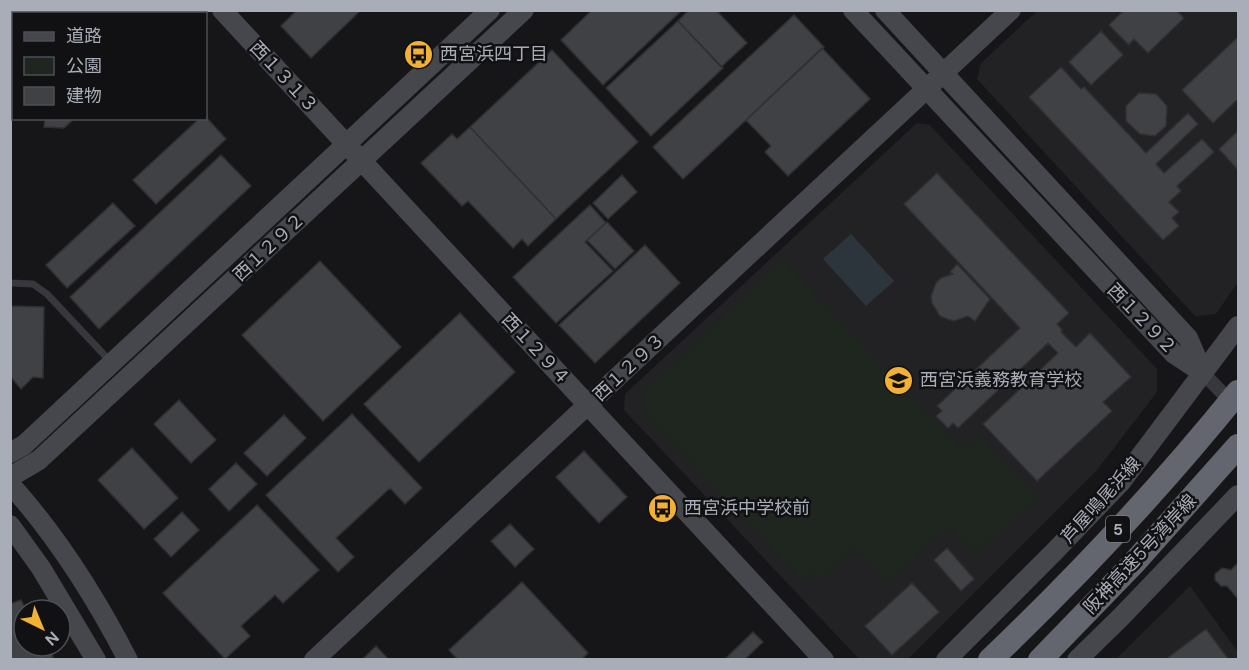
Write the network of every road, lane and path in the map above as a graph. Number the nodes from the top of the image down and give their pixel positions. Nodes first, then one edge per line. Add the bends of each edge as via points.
1 (222, 10) edge
2 (490, 10) edge
3 (524, 10) edge
4 (854, 10) edge
5 (885, 10) edge
6 (1011, 10) edge
7 (944, 74) junction
8 (927, 90) junction
9 (347, 144) junction
10 (362, 160) junction
11 (10, 282) edge
12 (1239, 326) edge
13 (112, 363) junction
14 (1203, 373) junction
15 (1239, 392) edge
16 (588, 405) junction
17 (1239, 410) edge
18 (1239, 446) edge
19 (10, 453) edge
20 (10, 477) edge
21 (10, 484) edge
22 (1239, 495) edge
23 (10, 525) edge
24 (96, 660) edge
25 (128, 660) edge
26 (314, 660) edge
27 (824, 660) edge
28 (946, 660) edge
29 (990, 660) edge
30 (1040, 660) edge
31 (1077, 660) edge

1 - 9 street, 西１３１３
2 - 9 street, 西１２９２
3 - 10 street, 西１２９２
4 - 8 street, 西１２９２
5 - 7 street, 西１２９２
6 - 7 street, 西１２９３
7 - 8 street, 西１２９３
7 - 14 street, 西１２９２ via 1188,338
8 - 14 street, 西１２９２ via 1174,354
8 - 16 street, 西１２９３
9 - 10 street, 西１２９４
9 - 13 street, 西１２９２
10 - 16 street, 西１２９４
10 - 20 street, 西１２９２ via 39,460
11 - 13 lane via 33,284 47,294
12 - 14 street, 芦屋鳴尾浜線
13 - 19 street, 西１２９２ via 24,445
14 - 17 street
14 - 28 street, 芦屋鳴尾浜線 via 1121,482
15 - 29 highway, 阪神高速5号湾岸線 / 5, bridge via 1106,542
16 - 26 street, 西１２９３
16 - 27 street, 西１２９４
18 - 30 highway, 阪神高速5号湾岸線 / 5
21 - 25 street via 59,546
22 - 31 street
23 - 24 street via 41,568

